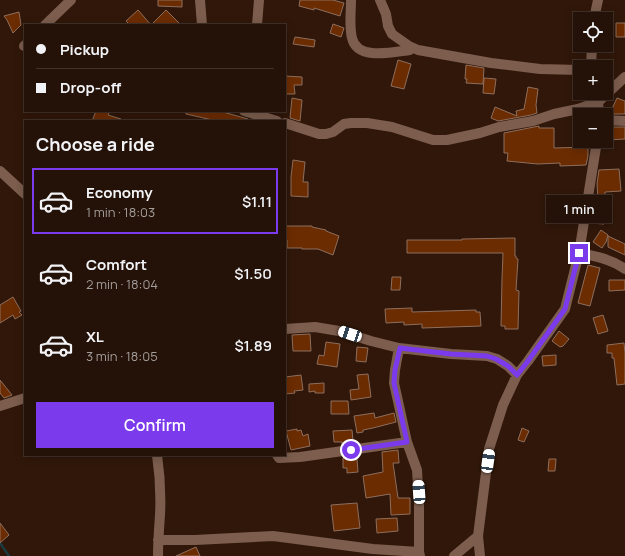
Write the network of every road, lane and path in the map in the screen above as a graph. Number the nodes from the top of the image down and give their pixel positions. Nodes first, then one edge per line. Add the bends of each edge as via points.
1 (71, 0) edge
2 (200, 0) edge
3 (259, 0) edge
4 (351, 0) edge
5 (380, 0) edge
6 (598, 0) edge
7 (595, 12) edge
8 (46, 24) edge
9 (202, 24) edge
10 (258, 24) edge
11 (410, 50) dead end
12 (573, 70) edge
13 (625, 76) edge
14 (613, 85) edge
15 (594, 100) edge
16 (250, 114) edge
17 (273, 120) edge
18 (613, 120) edge
19 (625, 121) edge
20 (286, 123) edge
21 (596, 148) edge
22 (0, 170) edge
23 (24, 193) edge
24 (579, 253) junction
25 (625, 269) edge
26 (286, 329) edge
27 (400, 348) junction
28 (517, 375) junction
29 (24, 398) edge
30 (0, 406) edge
31 (407, 442) junction
32 (157, 456) edge
33 (277, 456) edge
34 (478, 536) junction
35 (158, 540) junction
36 (420, 554) edge
37 (158, 556) edge
38 (454, 556) edge
39 (480, 556) edge

1 - 8 street
2 - 9 street
3 - 10 street
4 - 11 street via 352,38 357,48 378,54
5 - 12 street via 392,34 418,50 491,63
6 - 7 street
13 - 14 street
15 - 20 street via 578,109 533,122 499,127 447,140 433,140 392,127 367,123 344,124 326,134
16 - 17 street
18 - 19 street
21 - 24 street
22 - 23 street
24 - 25 street via 604,258
24 - 28 street via 565,309
26 - 27 street via 315,327 339,331
27 - 28 street via 487,356 508,366
27 - 31 street via 394,383
28 - 34 street via 503,405 489,449
29 - 30 street
31 - 33 street via 283,459
31 - 36 street via 417,470
32 - 35 street via 160,475
34 - 38 street
34 - 39 street
35 - 36 street via 273,536
35 - 37 street

